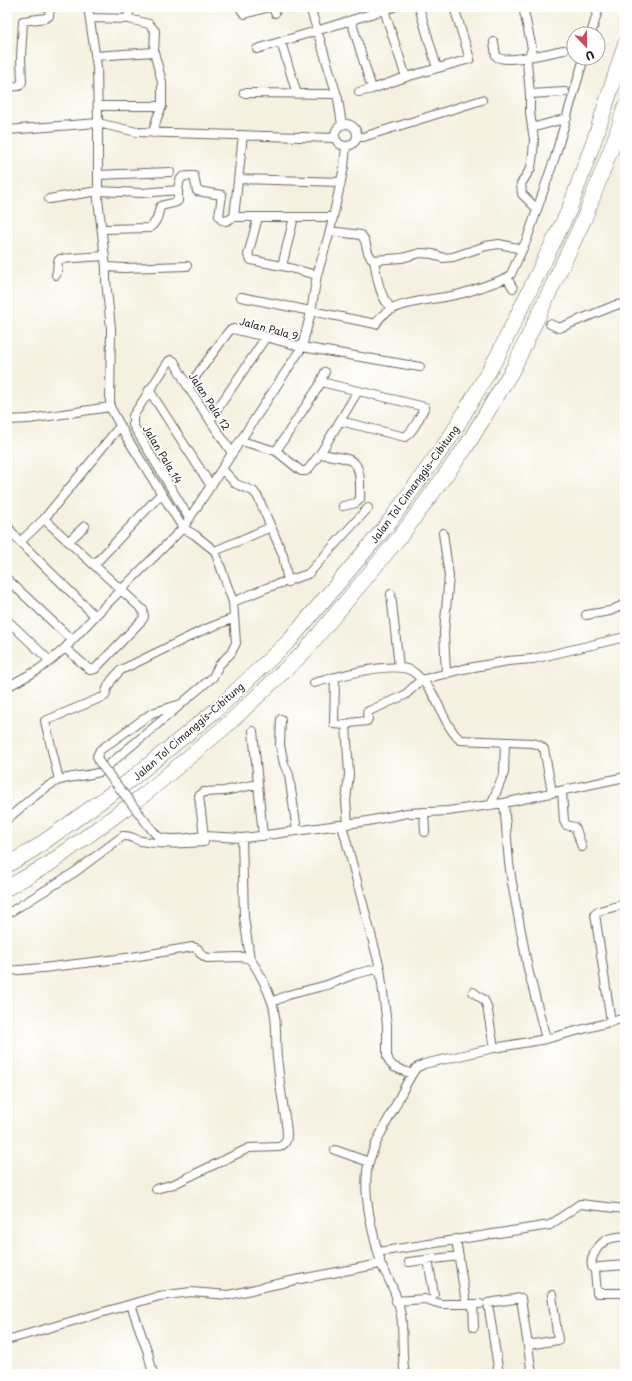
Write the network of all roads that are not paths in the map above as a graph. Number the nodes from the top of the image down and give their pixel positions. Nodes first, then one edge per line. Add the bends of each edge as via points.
1 (50, 7) edge
2 (88, 7) edge
3 (128, 7) edge
4 (240, 7) edge
5 (310, 7) edge
6 (394, 7) edge
7 (419, 7) edge
8 (454, 7) edge
9 (523, 7) edge
10 (599, 7) edge
11 (272, 9) edge
12 (384, 10) junction
13 (90, 18) junction
14 (129, 19) junction
15 (351, 20) junction
16 (593, 26) edge
17 (317, 31) junction
18 (281, 42) junction
19 (494, 42) dead end
20 (625, 45) edge
21 (257, 49) dead end
22 (564, 50) dead end
23 (154, 52) junction
24 (96, 56) junction
25 (528, 58) junction
26 (582, 66) edge
27 (437, 68) junction
28 (406, 77) junction
29 (7, 87) edge
30 (372, 88) junction
31 (359, 92) dead end
32 (565, 92) dead end
33 (244, 93) dead end
34 (297, 94) junction
35 (336, 94) junction
36 (530, 94) junction
37 (482, 100) dead end
38 (98, 106) junction
39 (162, 106) junction
40 (625, 106) edge
41 (567, 118) junction
42 (98, 123) junction
43 (342, 125) junction
44 (532, 128) junction
45 (7, 130) edge
46 (153, 133) junction
47 (243, 134) junction
48 (357, 137) junction
49 (335, 138) junction
50 (346, 146) junction
51 (170, 172) dead end
52 (98, 175) junction
53 (239, 179) junction
54 (341, 182) junction
55 (178, 190) junction
56 (98, 191) junction
57 (49, 199) dead end
58 (537, 209) junction
59 (234, 217) junction
60 (258, 217) junction
61 (294, 217) junction
62 (333, 217) junction
63 (102, 229) junction
64 (330, 231) junction
65 (522, 249) junction
66 (104, 256) junction
67 (374, 260) junction
68 (187, 266) dead end
69 (282, 266) junction
70 (106, 267) junction
71 (56, 275) dead end
72 (317, 275) junction
73 (507, 278) junction
74 (513, 288) dead end
75 (241, 297) dead end
76 (625, 304) edge
77 (393, 309) junction
78 (311, 312) junction
79 (550, 324) dead end
80 (266, 337) junction
81 (302, 348) junction
82 (171, 360) joint
83 (420, 367) dead end
84 (325, 372) dead end
85 (321, 382) junction
86 (188, 387) junction
87 (149, 390) junction
88 (358, 391) junction
89 (110, 407) junction
90 (7, 420) edge
91 (210, 420) junction
92 (340, 421) junction
93 (120, 426) junction
94 (241, 441) junction
95 (276, 451) junction
96 (232, 454) junction
97 (320, 454) junction
98 (222, 469) junction
99 (210, 486) junction
100 (161, 494) junction
101 (344, 506) dead end
102 (368, 508) dead end
103 (190, 518) junction
104 (44, 519) junction
105 (7, 526) edge
106 (85, 526) dead end
107 (271, 527) junction
108 (183, 528) junction
109 (443, 533) dead end
110 (69, 541) junction
111 (20, 542) junction
112 (214, 551) junction
113 (94, 565) junction
114 (7, 580) edge
115 (288, 582) junction
116 (121, 591) junction
117 (391, 594) dead end
118 (233, 602) junction
119 (625, 604) edge
120 (586, 615) dead end
121 (95, 616) junction
122 (234, 618) junction
123 (7, 620) edge
124 (625, 637) edge
125 (72, 640) junction
126 (65, 648) junction
127 (50, 661) junction
128 (399, 667) junction
129 (446, 674) junction
130 (335, 677) junction
131 (421, 680) junction
132 (314, 683) dead end
133 (7, 687) edge
134 (181, 704) junction
135 (281, 719) dead end
136 (346, 725) junction
137 (253, 732) dead end
138 (505, 742) junction
139 (625, 777) edge
140 (60, 780) junction
141 (258, 784) junction
142 (562, 791) junction
143 (552, 792) junction
144 (504, 803) junction
145 (491, 805) junction
146 (424, 812) junction
147 (7, 819) edge
148 (345, 824) junction
149 (297, 831) junction
150 (426, 832) dead end
151 (204, 836) junction
152 (263, 836) junction
153 (242, 838) junction
154 (582, 847) dead end
155 (7, 865) edge
156 (7, 888) edge
157 (625, 904) edge
158 (7, 914) edge
159 (250, 959) junction
160 (380, 968) junction
161 (7, 971) edge
162 (473, 992) dead end
163 (272, 1002) junction
164 (625, 1018) edge
165 (611, 1022) junction
166 (546, 1039) junction
167 (494, 1048) junction
168 (412, 1074) junction
169 (335, 1150) dead end
170 (369, 1162) junction
171 (156, 1189) dead end
172 (625, 1210) edge
173 (625, 1236) edge
174 (456, 1239) junction
175 (378, 1252) junction
176 (459, 1256) junction
177 (428, 1260) junction
178 (409, 1262) dead end
179 (380, 1263) junction
180 (625, 1265) edge
181 (595, 1271) junction
182 (625, 1293) edge
183 (434, 1294) dead end
184 (552, 1295) dead end
185 (464, 1297) dead end
186 (396, 1301) junction
187 (131, 1305) junction
188 (474, 1327) dead end
189 (7, 1340) edge
190 (528, 1345) junction
191 (153, 1374) edge
192 (405, 1374) edge
193 (498, 1374) edge
194 (532, 1374) edge

1 - 29 street via 49,16 46,18 23,21 22,82 19,86
2 - 13 street
3 - 14 street
4 - 11 street via 245,14
5 - 17 street
6 - 12 street
7 - 27 street
8 - 27 street via 470,59
9 - 25 street via 532,48
10 - 16 street
12 - 15 street
12 - 28 street
13 - 14 street
13 - 24 street
14 - 23 street via 153,27
15 - 17 street
15 - 30 street
17 - 18 street
17 - 35 street
18 - 21 street
18 - 34 street
19 - 25 street via 495,52 500,60
20 - 155 highway, Jalan Tol Cimanggis–Cibitung via 569,210 497,357 451,436 387,524 290,640 216,710 129,781 34,849
22 - 25 street
23 - 24 street
23 - 39 street via 162,82
24 - 38 street
25 - 36 street
26 - 41 street
27 - 28 street
28 - 30 street
30 - 31 street
32 - 36 street
33 - 34 street
34 - 35 street
35 - 43 street
36 - 44 street
37 - 48 street
38 - 39 street
38 - 42 street
39 - 46 street
40 - 156 highway, Jalan Tol Cimanggis–Cibitung via 585,217 512,369 466,446 403,533 304,652 227,725 145,794 49,864
41 - 44 street
41 - 58 street
42 - 45 street
42 - 46 street
42 - 52 street
43 - 48 street via 350,125 356,130
43 - 49 street via 336,130
44 - 58 street via 534,154 531,168 521,184 521,189 522,194
46 - 47 street
47 - 49 street
47 - 53 street
48 - 50 street via 354,144
49 - 50 street via 339,144
50 - 54 street
51 - 52 street
52 - 56 street
53 - 54 street
53 - 59 street
54 - 62 street
55 - 56 street via 142,193
55 - 59 street via 180,178 194,176 198,192 222,195 222,220
55 - 63 street via 178,201 160,207 157,220 149,228
56 - 57 street
56 - 63 street
58 - 65 street
59 - 60 street
60 - 61 street
60 - 69 street via 249,258
61 - 62 street
61 - 69 street
62 - 64 street
63 - 66 street
64 - 67 street via 361,235 368,255
64 - 72 street
65 - 67 street via 499,244 453,257 443,258 420,253 402,258
65 - 73 street
66 - 70 street
66 - 71 street via 60,259
67 - 77 street via 383,298
68 - 70 street
69 - 72 street
70 - 89 street via 111,328
72 - 78 street
73 - 74 street
73 - 77 street via 461,294
75 - 78 street
76 - 79 street via 616,305 559,328
77 - 78 street via 382,315 376,324
78 - 81 street
80 - 81 street, Jalan Pala 9
80 - 86 street, Jalan Pala 9 via 233,329 229,331
80 - 91 street
81 - 83 street, Jalan Pala 9
81 - 94 street
82 - 86 street, Jalan Pala 12 via 174,361
82 - 87 street, Jalan Pala 14 via 167,362
84 - 85 street
85 - 88 street
85 - 95 street
86 - 91 street, Jalan Pala 12
87 - 99 street
87 - 103 street, Jalan Pala 14 via 133,416 133,425
88 - 92 street
88 - 92 street via 425,407 414,428 405,437
89 - 90 street
89 - 93 street
91 - 96 street, Jalan Pala 12
92 - 97 street
93 - 100 street
93 - 104 street
94 - 95 street
94 - 96 street
95 - 97 street via 301,471 306,471
96 - 98 street
97 - 101 street via 350,459 356,463 360,499 356,503
98 - 99 street
98 - 107 street via 236,484 253,491
99 - 103 street
100 - 108 street
100 - 113 street
102 - 115 street via 308,574
103 - 108 street
104 - 110 street
104 - 111 street
105 - 111 street
106 - 110 street
107 - 112 street
107 - 115 street via 283,555
108 - 112 street
108 - 116 street
109 - 129 street via 448,576 444,632
110 - 113 street
111 - 121 street
112 - 118 street
113 - 116 street
114 - 125 street
115 - 118 street
116 - 121 street
116 - 126 street via 143,610 144,616 98,667 90,670
117 - 128 street
118 - 122 street
119 - 120 street via 610,611
121 - 125 street
122 - 134 street via 236,643 231,652 219,665 213,677
122 - 140 street via 200,630 121,670 106,687 105,696 45,721
123 - 127 street
124 - 129 street via 533,659 508,661
125 - 126 street
126 - 127 street
127 - 133 street
128 - 130 street
128 - 131 street via 412,671
129 - 131 street
130 - 132 street
130 - 136 street via 334,724
131 - 136 street via 406,695 367,712 367,721
131 - 138 street via 430,690 453,733 460,740
134 - 140 street via 100,772
134 - 151 street, bridge via 152,713 100,750 97,756 157,836 174,839
135 - 149 street via 280,745 289,775
136 - 148 street via 349,774
137 - 141 street
138 - 143 street via 533,743 544,749
138 - 145 street via 504,773
139 - 142 street
140 - 147 street
141 - 151 street via 200,794
141 - 152 street
142 - 143 street
142 - 154 street via 564,821 566,825 576,829
143 - 144 street
144 - 145 street
144 - 166 street via 511,876 528,969
145 - 146 street
146 - 148 street
146 - 150 street
148 - 149 street
148 - 160 street
149 - 152 street
151 - 153 street
151 - 158 street via 204,842 174,844 140,841 123,836 75,872
152 - 153 street
153 - 159 street via 244,917
157 - 165 street via 595,914
159 - 161 street via 207,958 193,947 126,958
159 - 163 street
160 - 163 street
160 - 168 street via 387,1025 387,1056 394,1067
162 - 167 street via 484,1000 487,1006
163 - 171 street via 286,1118 286,1142 279,1147 249,1148 174,1184
164 - 165 street
165 - 166 street
166 - 167 street
167 - 168 street via 424,1064 416,1068
168 - 170 street
169 - 170 street
170 - 175 street via 367,1192
172 - 174 street via 580,1204 550,1225
173 - 181 street via 608,1239 602,1244 593,1255 591,1268
174 - 175 street
174 - 176 street
175 - 179 street
176 - 177 street
176 - 185 street
177 - 178 street
177 - 183 street
179 - 186 street via 386,1272
179 - 187 street via 237,1294 174,1293
180 - 181 street via 600,1267
181 - 182 street via 597,1293
184 - 190 street via 558,1340
186 - 188 street via 425,1299 441,1304 476,1304
186 - 192 street via 401,1314
187 - 189 street
187 - 191 street
190 - 193 street via 521,1298 488,1303
190 - 194 street

